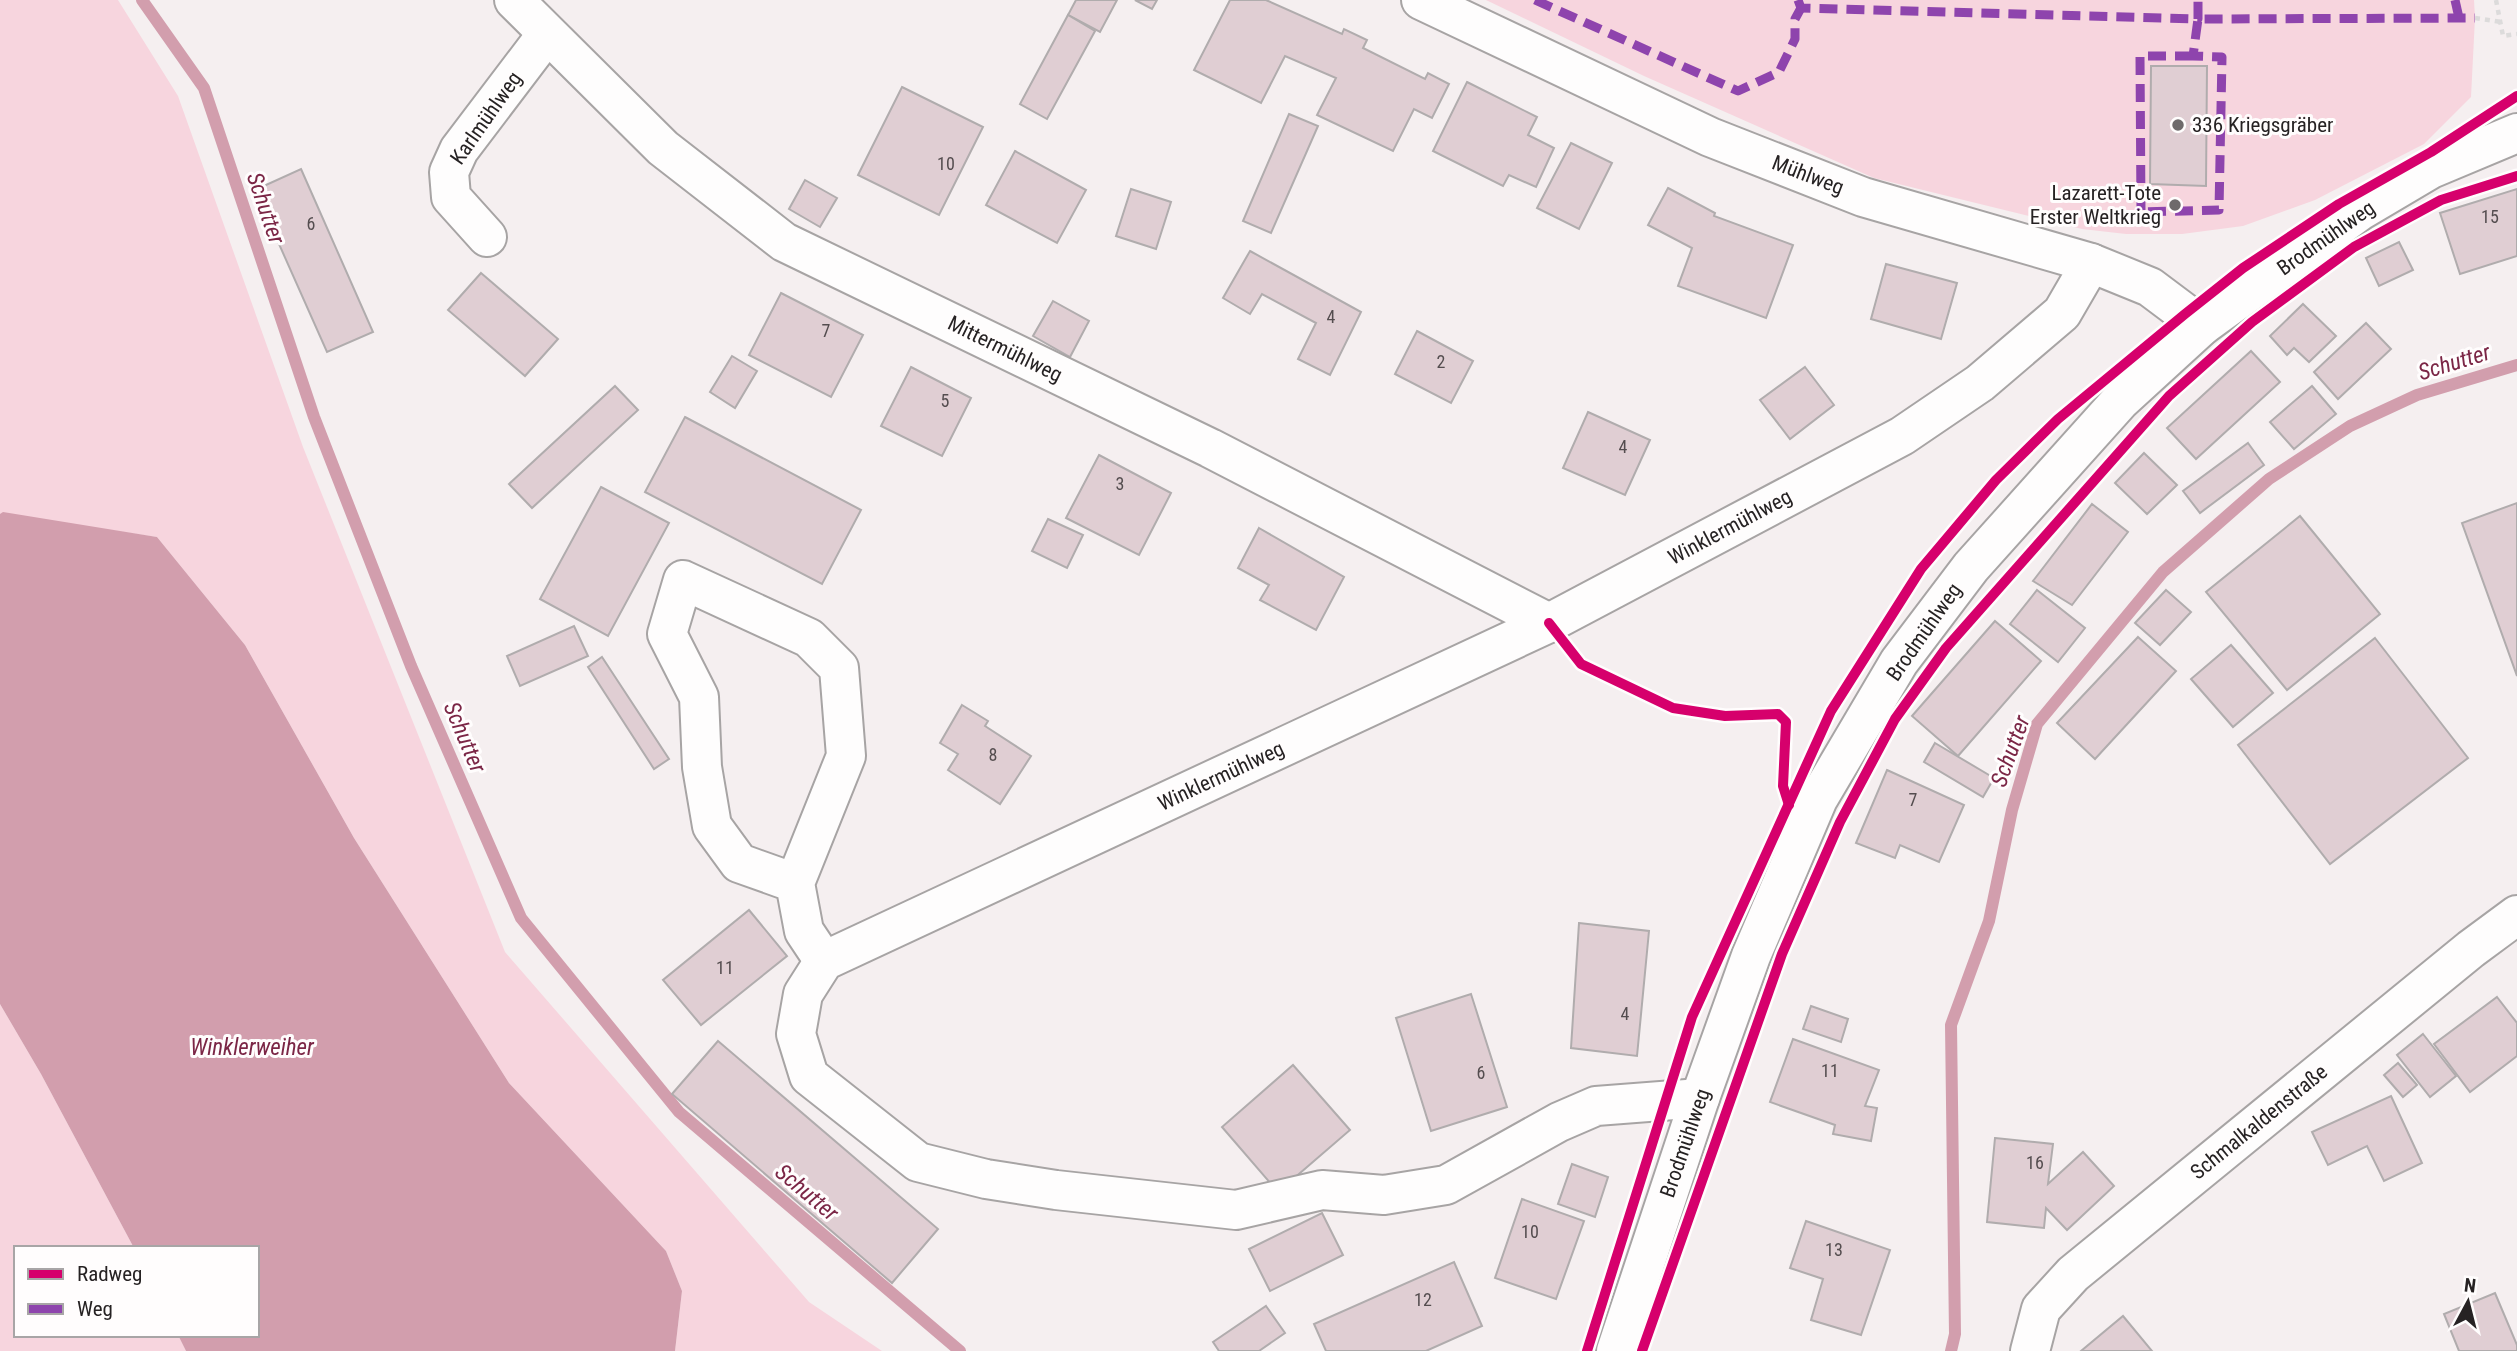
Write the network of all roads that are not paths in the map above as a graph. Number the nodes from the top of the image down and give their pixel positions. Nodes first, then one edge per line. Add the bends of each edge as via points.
1 (514, 0) edge
2 (1421, 0) edge
3 (547, 34) junction
4 (2517, 133) edge
5 (488, 237) dead end
6 (2091, 262) junction
7 (2202, 327) junction
8 (1549, 623) junction
9 (795, 883) junction
10 (2517, 915) edge
11 (824, 961) junction
12 (1700, 1098) junction
13 (1616, 1351) edge
14 (2030, 1351) edge

1 - 3 street, Mittermühlweg
2 - 6 street, Mühlweg via 1710,137 1863,197
3 - 5 street, Karlmühlweg via 458,150 449,172 451,197
3 - 8 street, Mittermühlweg via 663,148 784,242 1210,448
4 - 7 street, Brodmühlweg via 2431,169 2360,211
6 - 7 street, Mühlweg via 2150,288
6 - 8 street, Winklermühlweg via 2062,313 1980,383 1902,436
7 - 12 street, Brodmühlweg via 2120,401 1970,566 1899,662 1818,799 1751,956
8 - 11 street, Winklermühlweg
9 - 9 street via 846,756 839,668 809,638 683,580 667,635 699,697 702,768 712,825 739,863
9 - 11 street via 804,932
10 - 14 street, Schmalkaldenstraße via 2073,1273 2041,1309
11 - 12 street via 803,994 796,1034 809,1076 918,1162 1056,1190 1236,1210 1322,1190 1384,1195 1446,1185 1596,1106
12 - 13 street, Brodmühlweg

